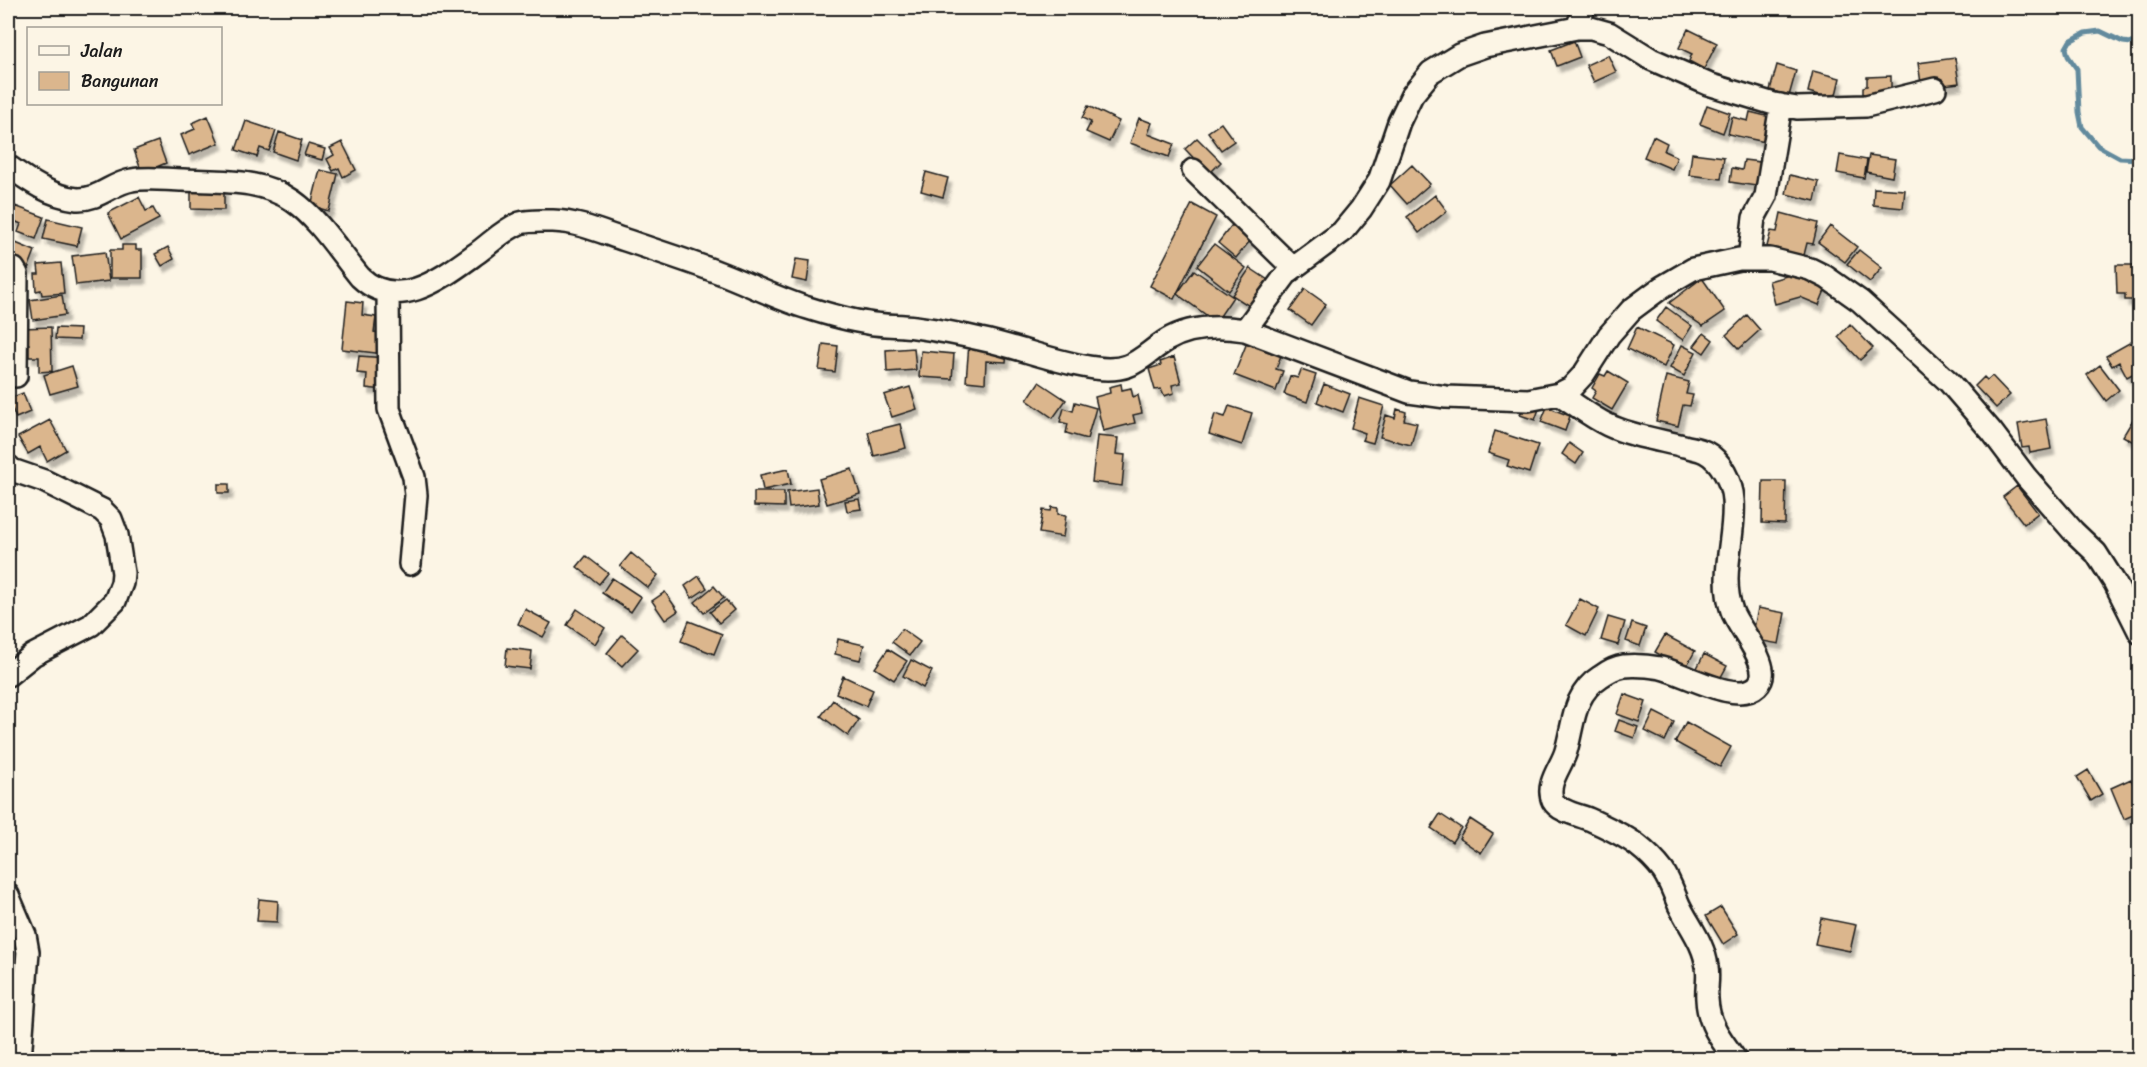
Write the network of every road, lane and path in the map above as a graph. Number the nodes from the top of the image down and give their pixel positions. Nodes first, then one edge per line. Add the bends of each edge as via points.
1 (1584, 8) edge
2 (1577, 28) junction
3 (1935, 89) dead end
4 (1782, 105) junction
5 (8, 166) edge
6 (1193, 170) dead end
7 (1749, 259) junction
8 (1293, 268) junction
9 (8, 269) edge
10 (388, 293) junction
11 (1245, 330) junction
12 (16, 376) dead end
13 (1559, 394) junction
14 (8, 466) edge
15 (410, 564) dead end
16 (2139, 633) edge
17 (8, 675) edge
18 (8, 896) edge
19 (20, 1059) edge
20 (1736, 1059) edge

1 - 2 street
2 - 4 street via 1609,33 1651,59 1708,84
2 - 8 street via 1485,46 1459,55 1431,72 1412,95 1379,181 1361,209 1342,232
3 - 4 street via 1866,106
4 - 7 street via 1766,196 1754,218
5 - 10 street via 43,189 77,199 93,198 119,184 140,179 254,183 292,200 308,213 360,277
6 - 8 street
7 - 13 street via 1692,269 1662,287 1631,310 1584,374
7 - 16 street via 1790,262 1826,277 1860,301 1949,382 2026,477 2096,553
8 - 11 street
9 - 12 street via 14,268 17,274
10 - 11 street via 429,284 512,227 524,222 554,221 580,224 807,308 867,323 982,339 1094,368 1114,370 1130,366 1182,333 1210,327
10 - 15 street via 389,409 414,477 416,495
11 - 13 street via 1409,392 1528,400
13 - 20 street via 1608,426 1706,452 1720,465 1730,484 1733,500 1727,594 1732,613 1762,669 1759,684 1741,692 1722,690 1663,668 1644,666 1621,666 1604,674 1576,704 1566,753 1551,792 1561,808 1638,846 1664,873 1704,953 1708,1018
14 - 17 street via 102,510 111,519 117,535 123,573 115,601 91,625 33,655
18 - 19 street via 28,952

